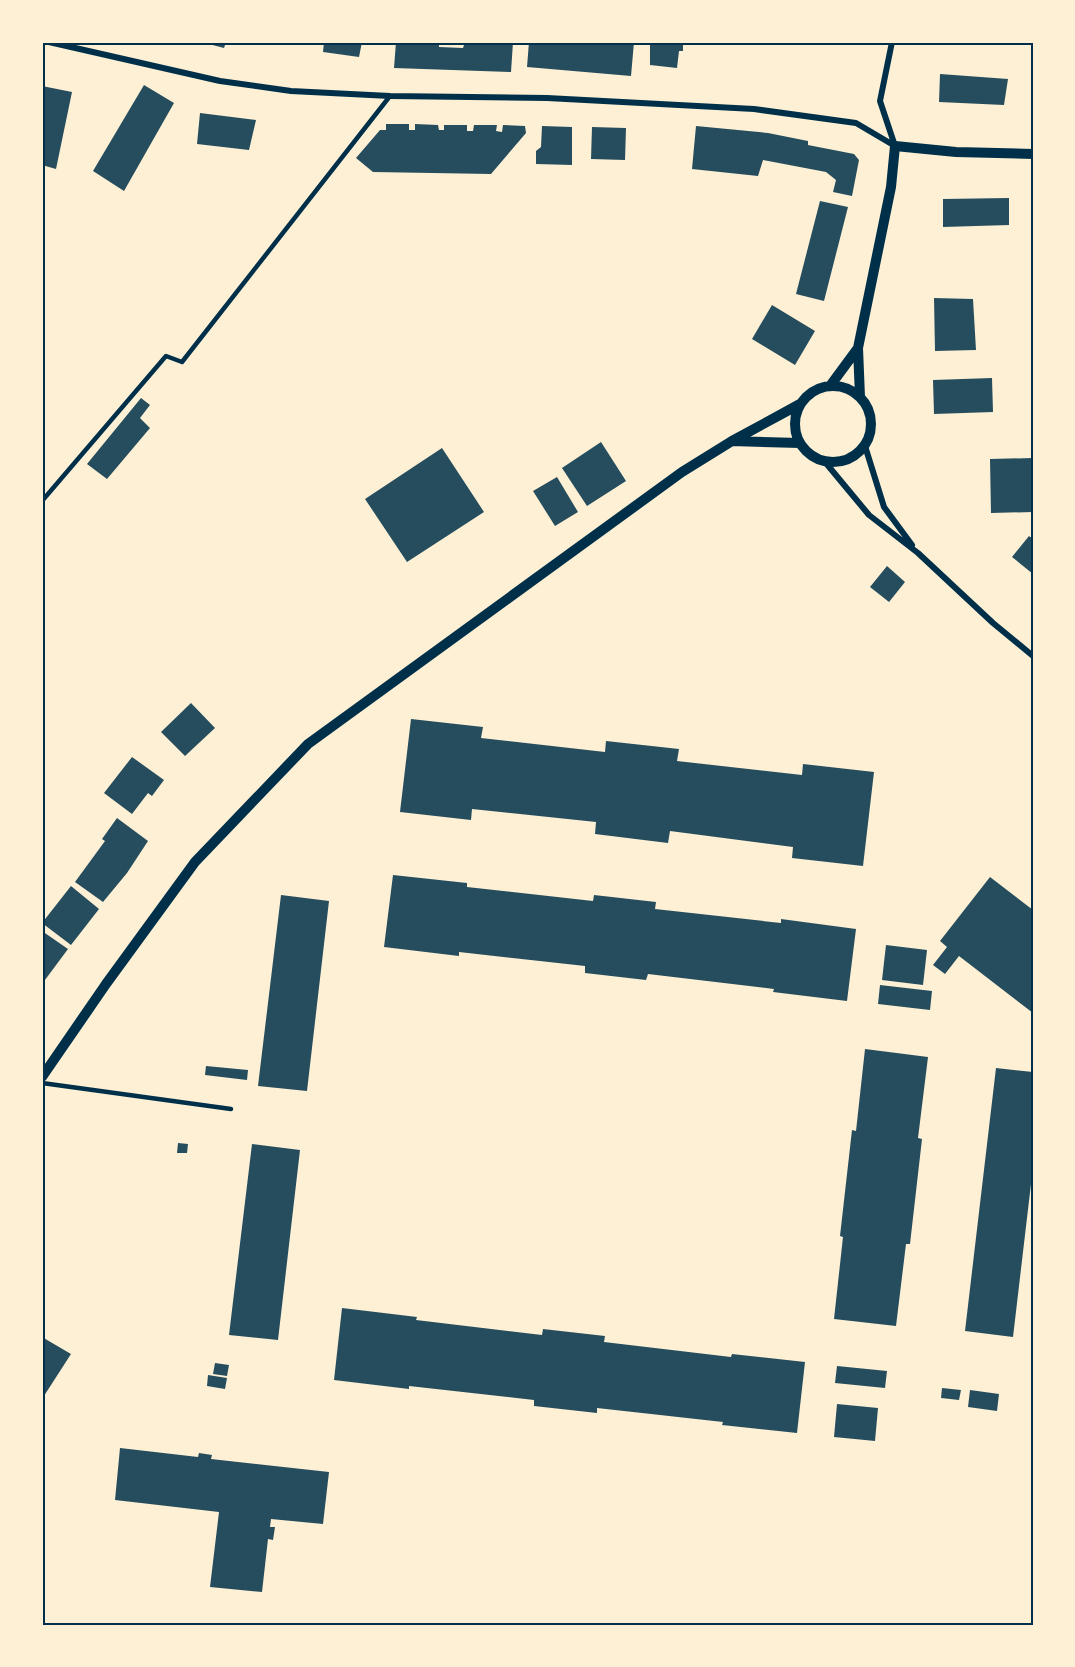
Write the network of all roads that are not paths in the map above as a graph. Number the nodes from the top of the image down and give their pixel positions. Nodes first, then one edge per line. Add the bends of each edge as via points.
1 (49, 42) edge
2 (891, 42) edge
3 (390, 96) junction
4 (895, 146) junction
5 (1033, 154) edge
6 (858, 348) junction
7 (830, 386) junction
8 (860, 397) junction
9 (800, 404) junction
10 (732, 441) junction
11 (800, 443) junction
12 (864, 446) junction
13 (825, 462) junction
14 (42, 501) edge
15 (918, 553) junction
16 (1033, 656) edge
17 (42, 1077) edge
18 (42, 1083) edge
19 (231, 1109) dead end

1 - 3 street via 220,81 291,91
2 - 4 street via 880,101
3 - 4 street via 547,98 754,109 856,123
3 - 14 lane via 182,362 166,356
4 - 5 street
4 - 6 street via 891,188
6 - 7 street
6 - 8 street
7 - 8 street via 852,390
7 - 9 street via 818,388
8 - 12 street via 871,421
9 - 10 street
9 - 11 street via 795,423
10 - 11 street
10 - 17 street via 682,472 308,744 195,862
11 - 13 street
12 - 13 street via 843,461
12 - 15 street via 884,507
13 - 15 street via 869,515
15 - 16 street
18 - 19 lane

